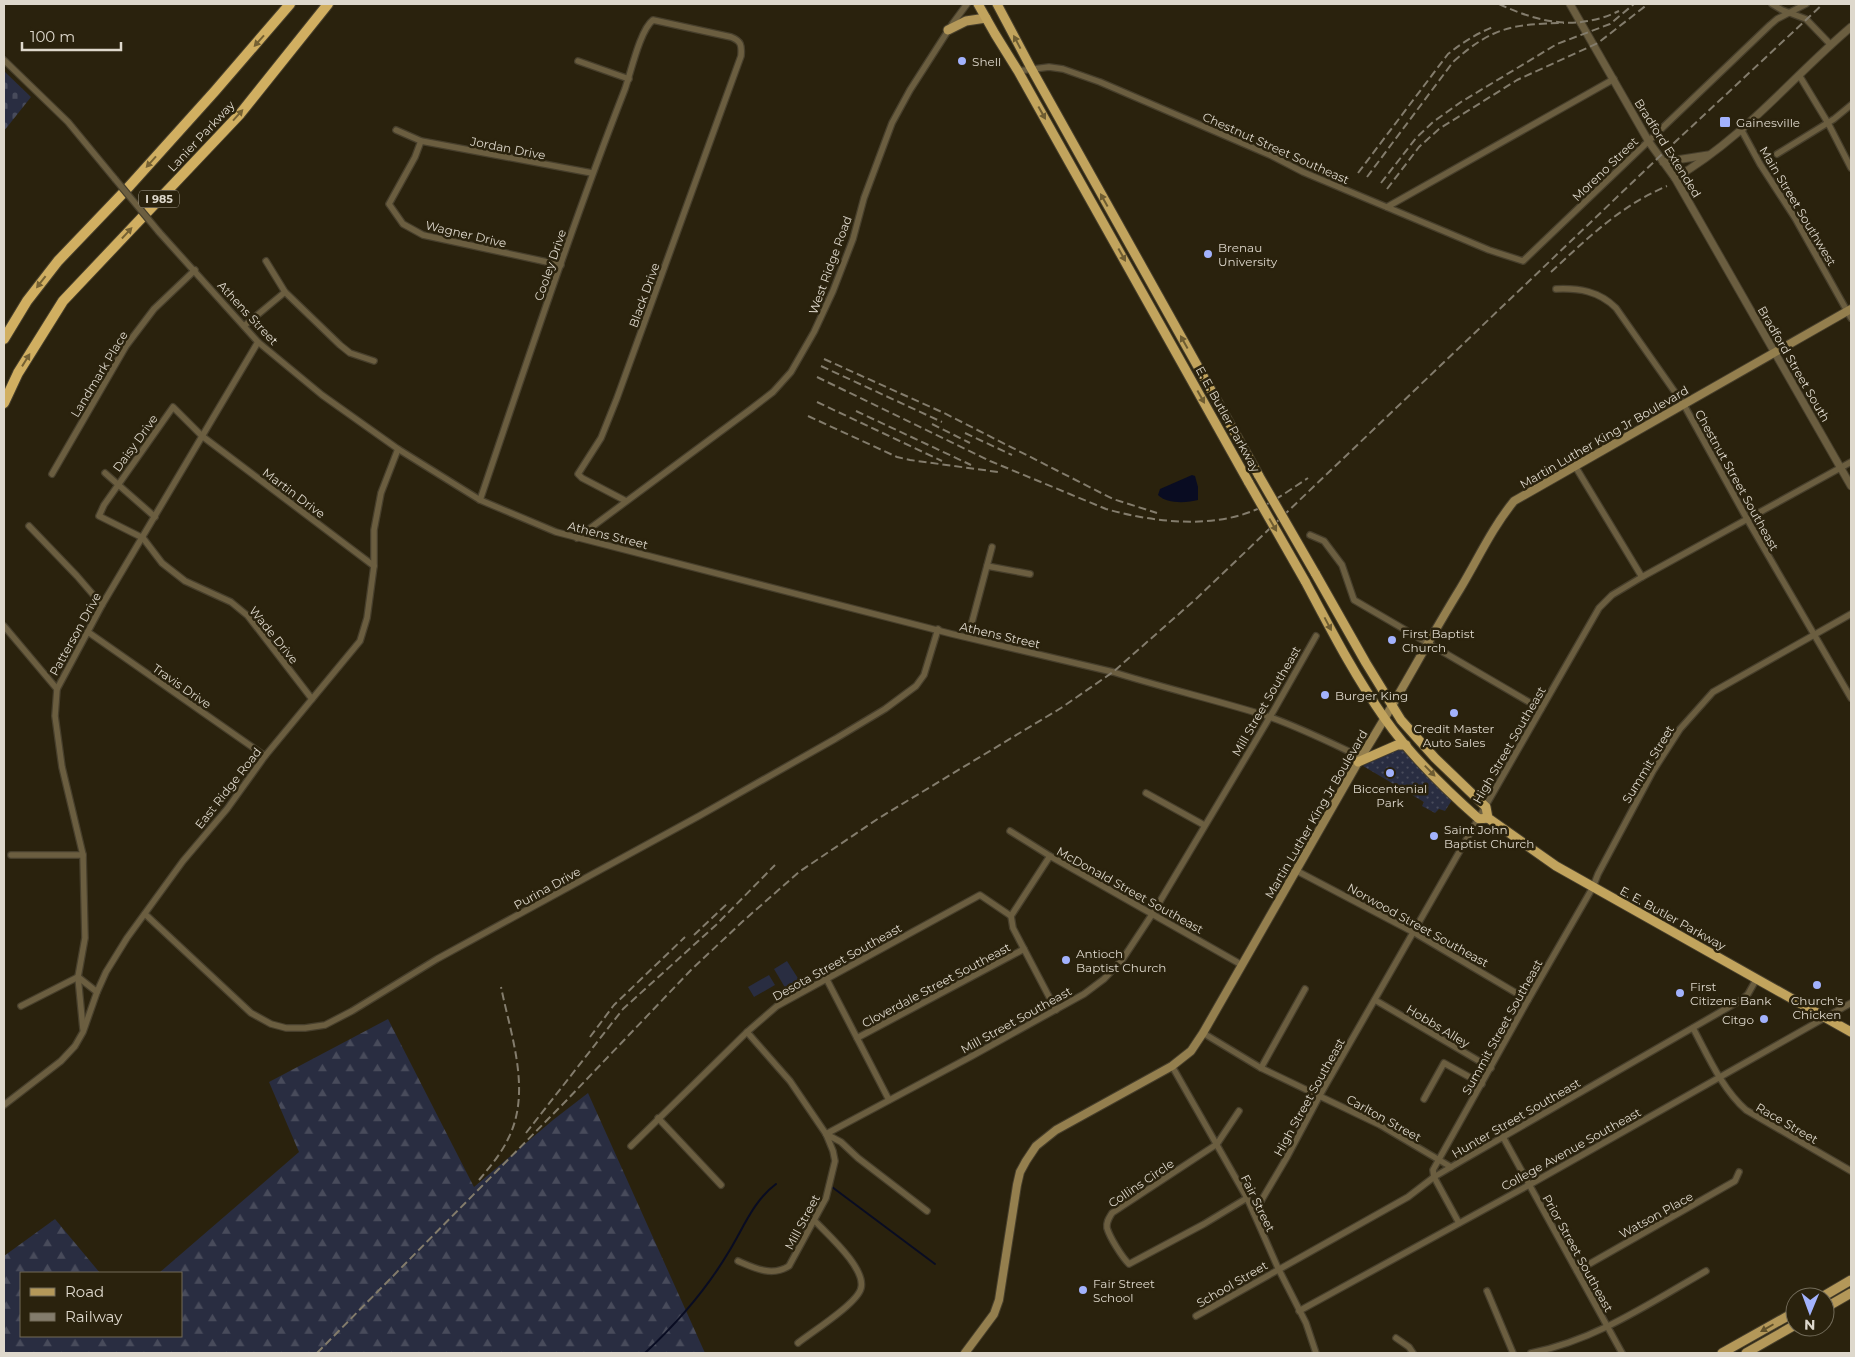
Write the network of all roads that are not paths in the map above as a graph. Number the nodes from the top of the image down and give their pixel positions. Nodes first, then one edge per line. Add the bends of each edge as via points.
1 (290, 4) edge
2 (328, 4) edge
3 (967, 4) edge
4 (978, 4) edge
5 (997, 4) edge
6 (1570, 4) edge
7 (1772, 4) edge
8 (1806, 4) edge
9 (1791, 12) junction
10 (986, 18) junction
11 (1851, 27) edge
12 (948, 30) junction
13 (642, 38) joint
14 (1831, 45) junction
15 (4, 60) edge
16 (578, 61) dead end
17 (1031, 68) junction
18 (1018, 71) junction
19 (1799, 75) junction
20 (629, 79) junction
21 (1614, 79) junction
22 (1851, 105) edge
23 (1828, 123) junction
24 (396, 130) dead end
25 (1742, 130) junction
26 (421, 141) junction
27 (1649, 142) junction
28 (1714, 154) junction
29 (1777, 154) dead end
30 (1663, 162) junction
31 (1851, 168) edge
32 (592, 174) junction
33 (1675, 178) junction
34 (1387, 207) junction
35 (1717, 252) joint
36 (266, 261) dead end
37 (1523, 262) joint
38 (560, 265) junction
39 (195, 270) junction
40 (1556, 289) dead end
41 (285, 292) junction
42 (1850, 313) edge
43 (244, 326) junction
44 (4, 339) edge
45 (258, 342) junction
46 (1775, 353) junction
47 (374, 361) dead end
48 (4, 403) edge
49 (1684, 404) junction
50 (202, 436) junction
51 (398, 449) junction
52 (1851, 462) edge
53 (1575, 466) junction
54 (1840, 468) junction
55 (105, 473) dead end
56 (52, 474) dead end
57 (118, 483) junction
58 (1851, 486) edge
59 (480, 500) junction
60 (626, 501) junction
61 (155, 517) junction
62 (1748, 520) junction
63 (29, 526) dead end
64 (1310, 535) dead end
65 (143, 538) junction
66 (577, 538) junction
67 (992, 547) dead end
68 (374, 566) junction
69 (987, 566) junction
70 (1030, 574) dead end
71 (1642, 577) junction
72 (102, 605) junction
73 (1851, 614) edge
74 (4, 626) edge
75 (938, 629) junction
76 (88, 632) junction
77 (1814, 635) junction
78 (1316, 636) dead end
79 (968, 637) junction
80 (1427, 644) junction
81 (57, 689) junction
82 (312, 698) junction
83 (1851, 698) edge
84 (1393, 705) junction
85 (1541, 710) junction
86 (1269, 717) junction
87 (1385, 720) junction
88 (1406, 745) junction
89 (265, 756) junction
90 (1360, 759) junction
91 (1146, 792) dead end
92 (1486, 807) junction
93 (1483, 818) junction
94 (1204, 825) junction
95 (1010, 831) dead end
96 (11, 855) dead end
97 (83, 855) junction
98 (1050, 856) junction
99 (1297, 870) junction
100 (1593, 887) junction
101 (145, 914) junction
102 (1153, 914) junction
103 (1012, 916) junction
104 (1413, 932) junction
105 (1024, 949) junction
106 (1242, 964) junction
107 (78, 977) junction
108 (826, 978) junction
109 (1757, 978) junction
110 (1305, 989) dead end
111 (97, 992) junction
112 (1375, 1000) junction
113 (1528, 1000) junction
114 (1851, 1003) edge
115 (21, 1006) dead end
116 (1056, 1010) junction
117 (1825, 1018) junction
118 (1693, 1028) junction
119 (83, 1032) junction
120 (747, 1032) junction
121 (1851, 1032) edge
122 (1203, 1033) junction
123 (858, 1038) junction
124 (1172, 1066) junction
125 (1261, 1068) junction
126 (1490, 1068) junction
127 (1721, 1078) junction
128 (1482, 1084) junction
129 (1320, 1095) junction
130 (1424, 1099) dead end
131 (889, 1100) junction
132 (4, 1105) edge
133 (1239, 1111) dead end
134 (658, 1118) junction
135 (826, 1134) junction
136 (1503, 1137) junction
137 (1217, 1144) junction
138 (631, 1146) dead end
139 (1438, 1160) junction
140 (1451, 1167) junction
141 (1851, 1171) edge
142 (1739, 1172) dead end
143 (1434, 1177) junction
144 (721, 1185) dead end
145 (1529, 1185) junction
146 (1247, 1198) junction
147 (927, 1211) dead end
148 (1254, 1214) junction
149 (814, 1220) junction
150 (1459, 1223) junction
151 (738, 1261) dead end
152 (1278, 1268) junction
153 (1576, 1271) junction
154 (1706, 1271) dead end
155 (1851, 1280) edge
156 (1843, 1285) junction
157 (1835, 1290) edge
158 (1487, 1292) dead end
159 (1850, 1295) edge
160 (1835, 1303) edge
161 (1299, 1311) junction
162 (1196, 1316) dead end
163 (1785, 1318) edge
164 (1607, 1327) junction
165 (1785, 1331) edge
166 (1396, 1338) dead end
167 (798, 1343) dead end
168 (966, 1352) edge
169 (1316, 1353) edge
170 (1412, 1353) edge
171 (1513, 1353) edge
172 (1531, 1353) edge
173 (1622, 1353) edge
174 (1722, 1353) edge
175 (1746, 1353) edge

1 -> 44 highway, Lanier Parkway / I 985 via 125,191 58,260 26,301
48 -> 2 highway, Lanier Parkway / I 985 via 18,373 64,301 240,114
3 - 12 street, West Ridge Road
4 - 10 highway, E. E. Butler Parkway
17 -> 5 highway, E. E. Butler Parkway
6 - 21 street, Bradford Extended
7 - 9 street
8 - 9 street, Moreno Street
9 - 14 street via 1806,19
9 - 27 street, Moreno Street via 1770,25
10 - 12 main road via 966,21
10 - 18 highway, E. E. Butler Parkway
11 - 14 street
12 - 60 street, West Ridge Road via 892,123 833,291 791,372 752,409
13 - 20 street, Cooley Drive
13 - 60 street, Black Drive via 653,20 731,36 742,46 617,398 600,438 578,474
14 - 19 street
15 - 39 street, Athens Street, bridge via 68,122 159,232
16 - 20 street
17 - 18 street, Chestnut Street Southeast
17 - 34 street, Chestnut Street Southeast via 1063,69 1100,82
84 -> 17 highway, E. E. Butler Parkway, bridge via 1258,476
18 -> 87 highway, E. E. Butler Parkway, bridge via 1347,659
19 - 23 street
19 - 25 street
20 - 32 street, Cooley Drive
21 - 27 street, Bradford Extended
21 - 34 street
22 - 23 street
23 - 29 street
23 - 31 street
24 - 26 street, Jordan Drive
25 - 28 street
25 - 42 street, Main Street Southwest
26 - 32 street, Jordan Drive
26 - 38 street, Wagner Drive via 390,204 403,224 423,235
27 - 30 street, Bradford Extended
27 - 37 street, Moreno Street
28 - 30 street
28 - 33 street
30 - 33 street, Bradford Extended
32 - 38 street, Cooley Drive
33 - 35 street, Bradford Extended
34 - 37 street, Chestnut Street Southeast
35 - 46 street, Bradford Street South
36 - 41 street
38 - 59 street, Cooley Drive
39 - 43 street, Athens Street
39 - 56 street, Landmark Place via 154,309 126,346
40 - 49 street, Chestnut Street Southeast via 1578,288 1593,292 1612,304
41 - 43 street
41 - 47 street via 350,353
42 - 46 main road, Martin Luther King Jr Boulevard
43 - 45 street, Athens Street
45 - 50 street, Patterson Drive
45 - 51 street, Athens Street via 322,395
46 - 49 main road, Martin Luther King Jr Boulevard
46 - 54 street, Bradford Street South
49 - 53 main road, Martin Luther King Jr Boulevard
49 - 62 street, Chestnut Street Southeast
50 - 57 street, Daisy Drive via 173,406
50 - 61 street, Patterson Drive
50 - 68 street, Martin Drive
51 - 59 street, Athens Street
51 - 68 street, East Ridge Road via 379,502 374,530
52 - 54 street, High Street Southeast
53 - 71 street
53 - 80 main road, Martin Luther King Jr Boulevard via 1514,501
54 - 58 street, Bradford Street South
54 - 62 street, High Street Southeast
55 - 57 street
57 - 61 street, Daisy Drive
57 - 65 street via 100,516
59 - 66 street, Athens Street
60 - 66 street, West Ridge Road
61 - 65 street, Patterson Drive
62 - 71 street, High Street Southeast
62 - 77 street, Chestnut Street Southeast
63 - 72 street
64 - 80 street via 1324,541 1342,565 1354,600
65 - 72 street, Patterson Drive
65 - 82 street, Wade Drive via 162,563 185,581 231,602 248,616
66 - 75 street, Athens Street
67 - 69 street
68 - 82 street, East Ridge Road via 367,618 360,641
69 - 70 street
69 - 79 street
71 - 85 street, High Street Southeast via 1612,595 1599,608
72 - 76 street, Patterson Drive
73 - 77 street, Summit Street
74 - 81 street
75 - 79 street, Athens Street
75 - 101 street, Purina Drive via 924,675 916,686 885,709 325,1025 286,1028 251,1013
76 - 81 street, Patterson Drive
76 - 89 street, Travis Drive
77 - 83 street, Chestnut Street Southeast
77 - 100 street, Summit Street via 1713,692 1680,729 1652,771
78 - 86 street, Mill Street Southeast
79 - 86 street, Athens Street via 1113,672
80 - 84 main road, Martin Luther King Jr Boulevard
80 - 85 street
81 - 97 street, Patterson Drive via 55,716 62,767
82 - 89 street, East Ridge Road
84 - 87 main road, Martin Luther King Jr Boulevard
84 - 92 highway, E. E. Butler Parkway via 1401,720 1435,758
85 - 92 street, High Street Southeast
86 - 90 street, Athens Street
86 - 94 street, Mill Street Southeast
87 - 88 highway, E. E. Butler Parkway
87 - 90 main road, Martin Luther King Jr Boulevard
88 - 90 highway
88 -> 93 highway, E. E. Butler Parkway via 1455,798
89 - 101 street, East Ridge Road
90 - 99 main road, Martin Luther King Jr Boulevard
91 - 94 street
92 - 93 highway
93 - 100 highway, E. E. Butler Parkway
93 - 104 street, High Street Southeast
94 - 102 street, Mill Street Southeast
95 - 98 street, McDonald Street Southeast
96 - 97 street
97 - 107 street, Patterson Drive via 85,938
98 - 102 street, McDonald Street Southeast
98 - 103 street
99 - 104 street, Norwood Street Southeast
99 - 106 main road, Martin Luther King Jr Boulevard
100 - 109 highway, E. E. Butler Parkway
100 - 113 street, Summit Street Southeast
101 - 111 street, East Ridge Road via 106,972
102 - 106 street, McDonald Street Southeast
102 - 116 street, Mill Street Southeast via 1122,960 1104,979
103 - 105 street via 1013,928
103 - 108 street, Desota Street Southeast via 980,895
104 - 112 street, High Street Southeast
104 - 113 street, Norwood Street Southeast
105 - 116 street
105 - 123 street, Cloverdale Street Southeast
106 - 122 main road, Martin Luther King Jr Boulevard
107 - 111 street
107 - 115 street
107 - 119 street, Patterson Drive
108 - 120 street, Desota Street Southeast via 777,1006
108 - 123 street
109 - 117 highway, E. E. Butler Parkway
109 - 118 street, Hunter Street Southeast via 1741,1000
110 - 125 street
111 - 119 street, East Ridge Road
112 - 126 street, Hobbs Alley
112 - 129 street, High Street Southeast
113 - 126 street, Summit Street Southeast
114 - 117 street, College Avenue Southeast
116 - 131 street, Mill Street Southeast
117 - 121 highway, E. E. Butler Parkway
117 - 127 street, College Avenue Southeast
118 - 127 street, Race Street
118 - 136 street, Hunter Street Southeast
119 - 132 street, East Ridge Road via 61,1061
120 - 134 street, Desota Street Southeast
120 - 135 street via 790,1081
122 - 124 main road, Martin Luther King Jr Boulevard via 1191,1051
122 - 125 street, Carlton Street
123 - 131 street
124 - 137 street, Fair Street
124 - 168 main road, Martin Luther King Jr Boulevard via 1056,1130 1030,1153 1017,1185 996,1308
125 - 129 street, Carlton Street
126 - 128 street, Summit Street Southeast
127 - 141 street, Race Street via 1746,1110
127 - 145 street, College Avenue Southeast
128 - 130 street via 1444,1063
128 - 139 street, Summit Street Southeast
129 - 139 street, Carlton Street via 1380,1125
129 - 148 street, High Street Southeast
131 - 135 street, Mill Street Southeast
133 - 137 street
134 - 138 street, Desota Street Southeast
134 - 144 street
135 - 147 street via 841,1142
135 - 149 street, Mill Street via 835,1162 826,1198
136 - 140 street, Hunter Street Southeast
136 - 145 street, Prior Street Southeast
137 - 146 street, Fair Street
137 - 146 street, Collins Circle via 1112,1213 1107,1228 1123,1258 1128,1264 1134,1262
139 - 140 street, Carlton Street
139 - 143 street, Summit Street Southeast via 1433,1170
140 - 143 street, Hunter Street Southeast
142 - 153 street, Watson Place via 1735,1182
143 - 150 street
143 - 152 street, Hunter Street Southeast via 1408,1197
145 - 150 street, College Avenue Southeast
145 - 153 street, Prior Street Southeast
146 - 148 street, Fair Street
148 - 152 street, Fair Street
149 - 151 street, Mill Street via 792,1262 784,1270 758,1270
149 - 167 street via 851,1261 860,1274 862,1287 853,1301
150 - 161 street, College Avenue Southeast
152 - 161 street, Fair Street
152 - 162 street, School Street
153 - 164 street, Prior Street Southeast
154 - 164 street
155 - 156 main road
156 - 157 main road
156 - 159 street
158 - 171 street
159 - 160 main road
161 - 169 street, Fair Street
163 -> 174 main road
164 - 172 street via 1575,1342
164 - 173 street, Prior Street Southeast
165 - 175 main road
166 - 170 street

